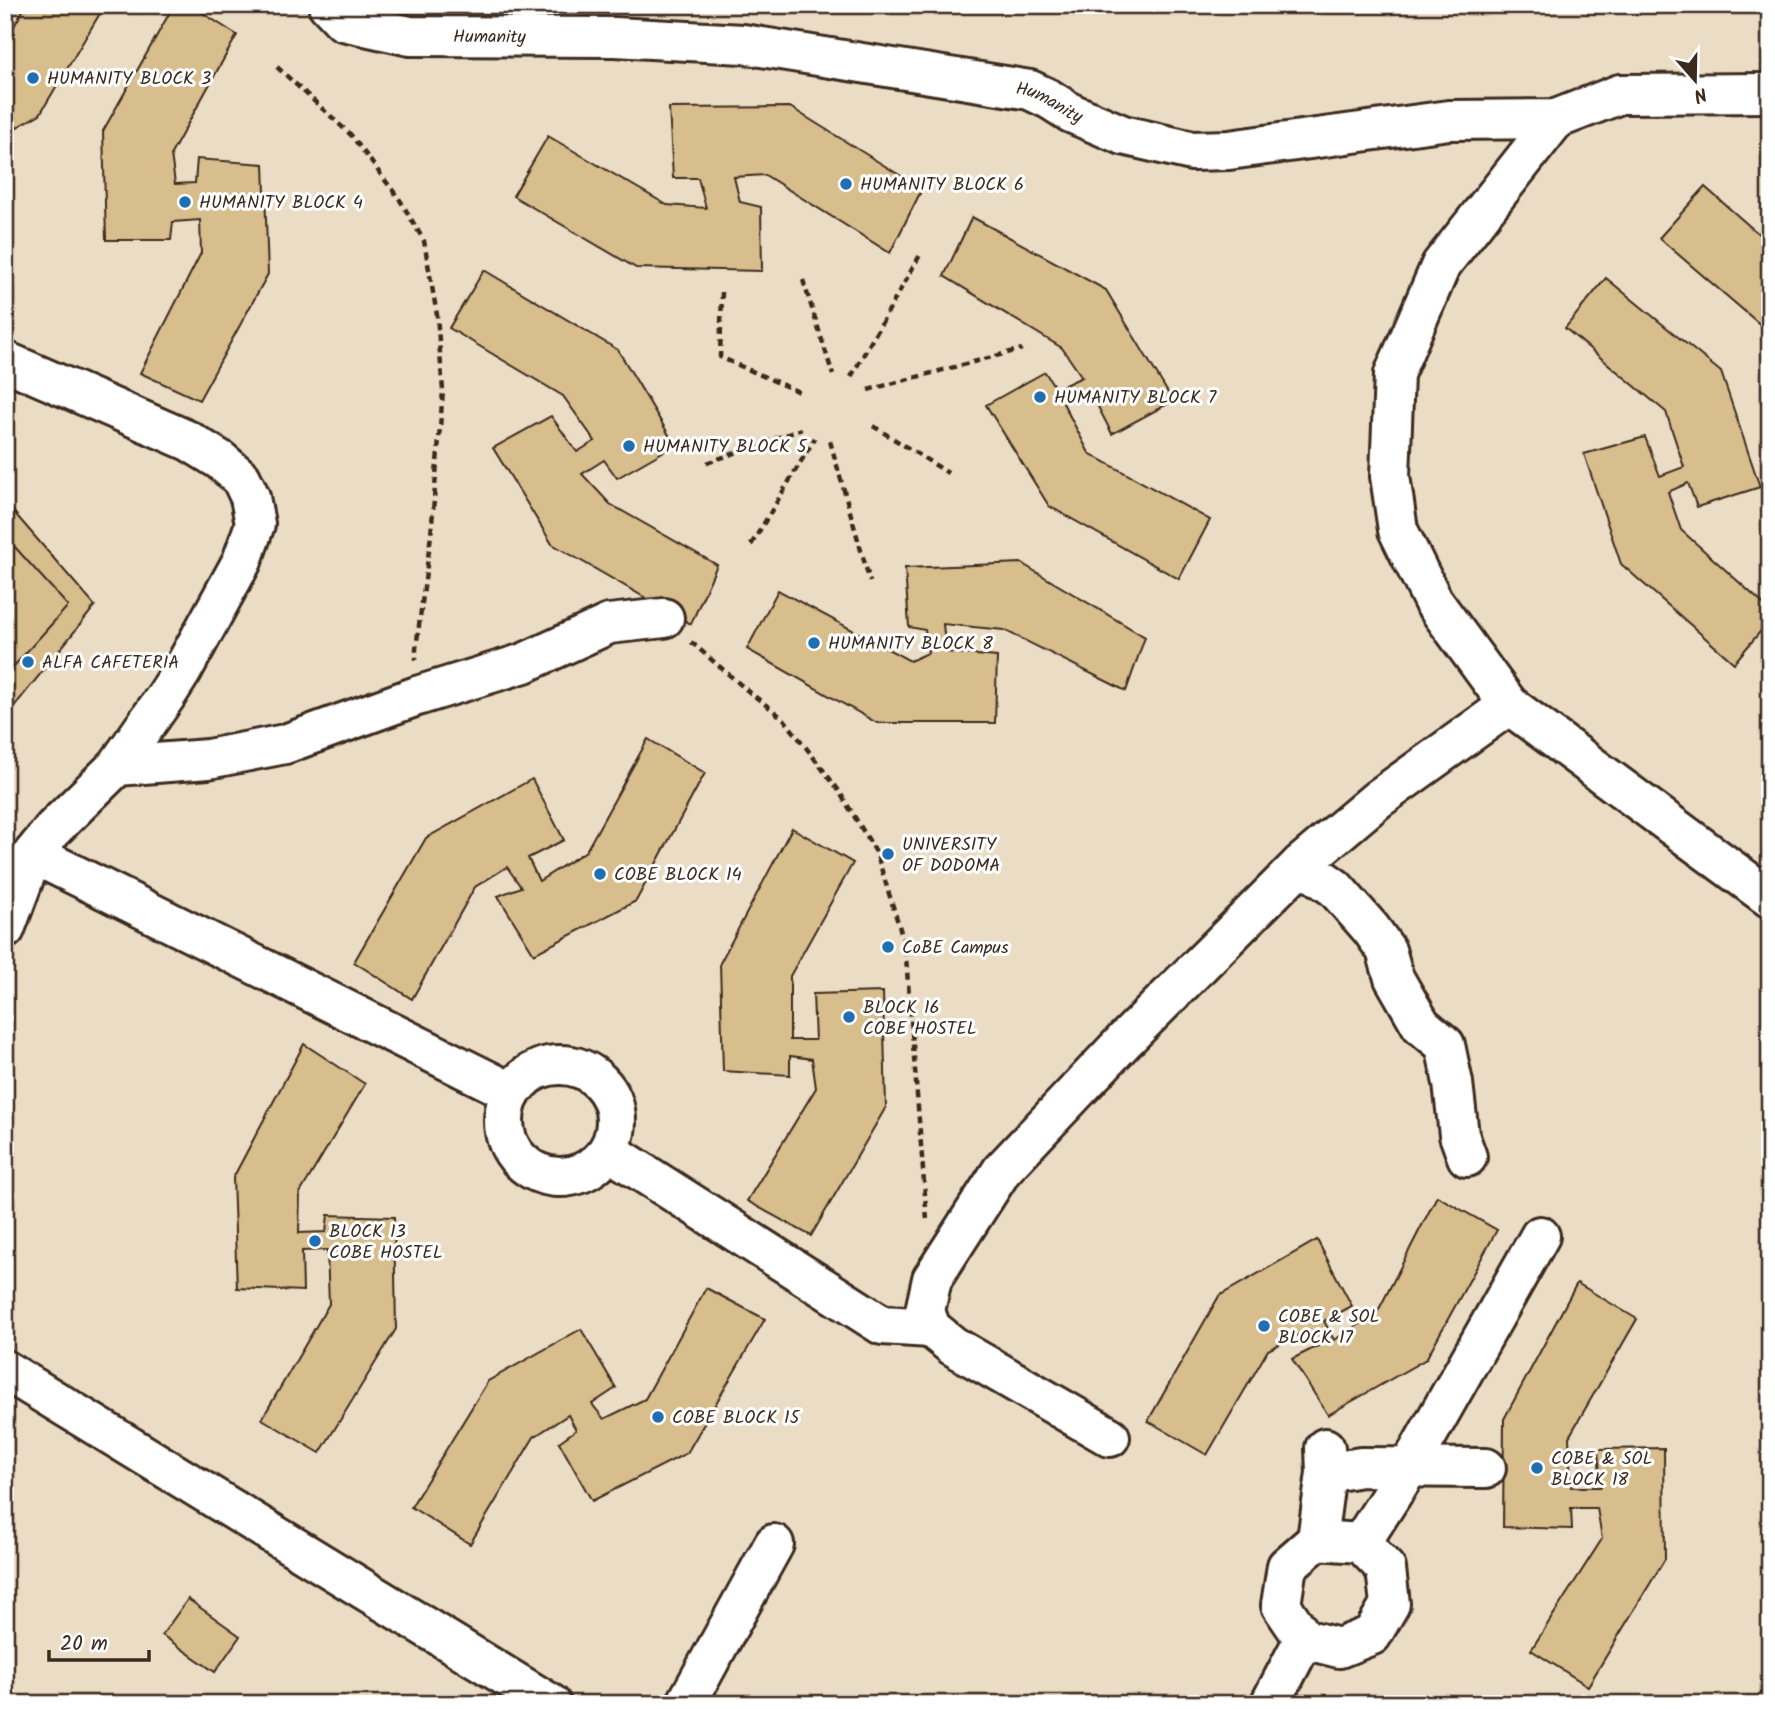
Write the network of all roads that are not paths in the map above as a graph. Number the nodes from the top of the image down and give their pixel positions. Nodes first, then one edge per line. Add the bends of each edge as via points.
1 (328, 5) edge
2 (1770, 93) edge
3 (1556, 119) junction
4 (5, 361) edge
5 (664, 618) road end
6 (1509, 705) junction
7 (117, 766) junction
8 (33, 854) junction
9 (1301, 864) junction
10 (1770, 898) edge
11 (5, 929) edge
12 (511, 1092) junction
13 (609, 1151) junction
14 (1467, 1157) dead end
15 (1540, 1236) dead end
16 (931, 1328) junction
17 (5, 1370) edge
18 (1110, 1437) dead end
19 (1410, 1466) junction
20 (1486, 1468) dead end
21 (1317, 1540) junction
22 (774, 1544) dead end
23 (1361, 1544) junction
24 (1304, 1639) junction
25 (1273, 1702) edge
26 (551, 1704) edge
27 (686, 1704) edge

1 - 3 street, Humanity via 343,21 410,36 615,37 743,44 1030,90 1124,135 1192,151 1449,120
2 - 3 street, Humanity via 1620,94
3 - 6 street via 1441,265 1394,374 1390,476 1398,530 1433,601
4 - 7 street via 189,441 241,478 250,497 255,524 242,561 183,671
5 - 7 street via 610,624 524,663 285,744 208,759
6 - 9 street via 1378,799
6 - 10 street
7 - 8 street
8 - 11 street
8 - 12 street
9 - 14 street via 1335,888 1371,929 1386,950 1394,978 1421,1025 1445,1045 1459,1135
9 - 16 street via 1002,1170 932,1279 925,1311
12 - 13 street via 503,1120 510,1149 530,1170 558,1178 578,1174
12 - 13 street via 533,1071 561,1064 590,1072 610,1094 615,1113 617,1123
13 - 16 street via 882,1325
15 - 19 street
16 - 18 street
17 - 26 street
19 - 20 street
19 - 21 street via 1361,1467 1326,1459
19 - 23 street
21 - 23 street
21 - 24 street via 1287,1566 1281,1605
22 - 27 street
23 - 24 street via 1386,1569 1390,1604 1372,1635 1339,1648
24 - 25 street

